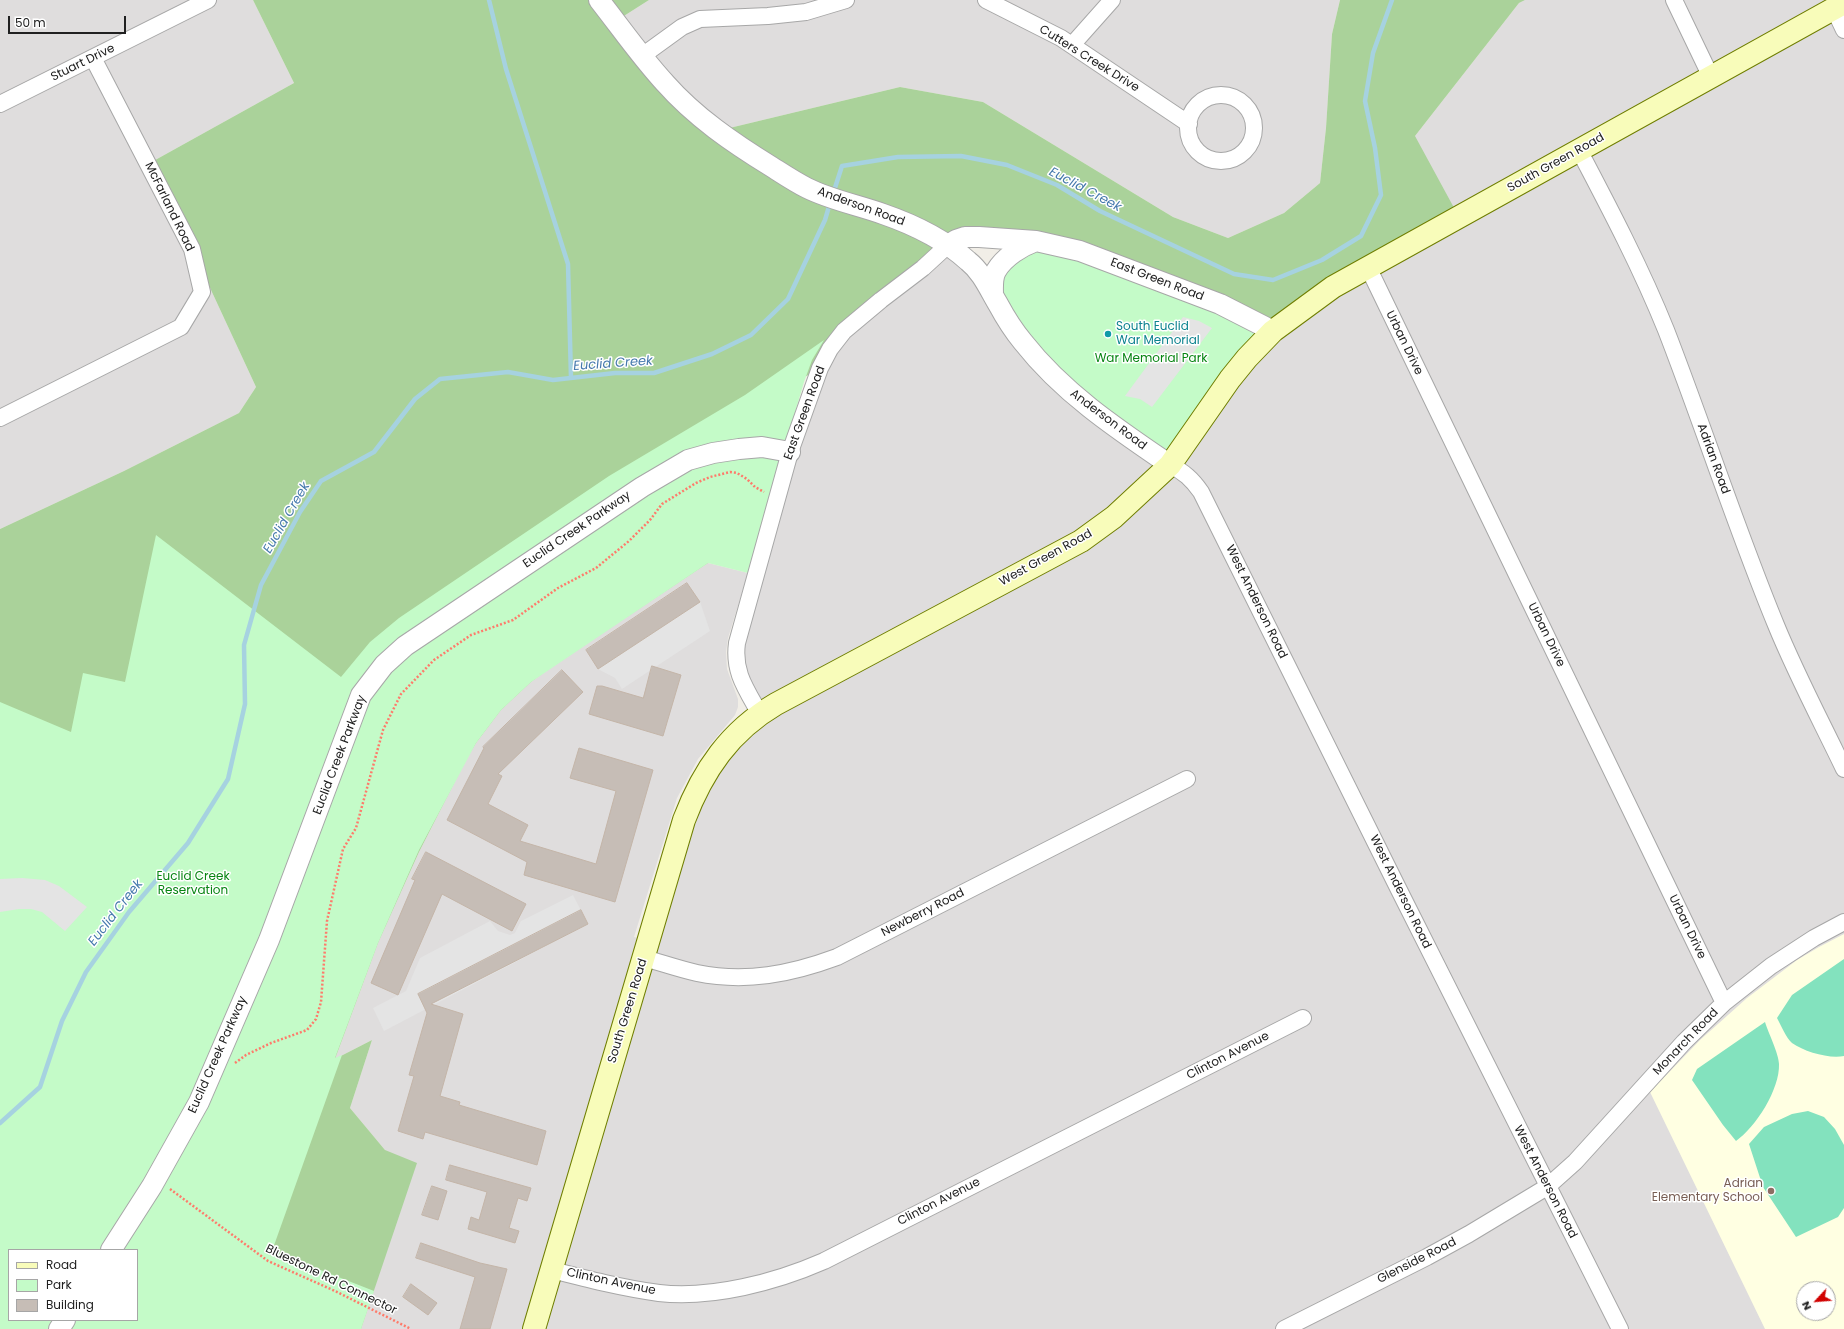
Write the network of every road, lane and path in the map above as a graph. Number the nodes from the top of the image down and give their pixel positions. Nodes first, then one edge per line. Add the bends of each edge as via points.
1 (208, 0) edge
2 (599, 0) edge
3 (846, 0) edge
4 (986, 0) edge
5 (1112, 0) edge
6 (1674, 0) edge
7 (1839, 6) edge
8 (1844, 30) edge
9 (1072, 45) junction
10 (642, 56) junction
11 (93, 58) junction
12 (1711, 77) junction
13 (0, 104) edge
14 (1189, 124) junction
15 (1579, 150) junction
16 (1036, 242) junction
17 (948, 246) junction
18 (1368, 267) junction
19 (993, 295) junction
20 (1273, 331) junction
21 (0, 418) edge
22 (790, 452) junction
23 (1170, 465) junction
24 (777, 496) junction
25 (760, 714) junction
26 (1844, 769) edge
27 (1187, 779) dead end
28 (1844, 922) edge
29 (644, 958) junction
30 (1724, 1002) junction
31 (1303, 1018) dead end
32 (229, 1068) dead end
33 (171, 1182) dead end
34 (1547, 1187) junction
35 (112, 1249) edge
36 (552, 1270) junction
37 (411, 1329) edge
38 (534, 1329) edge
39 (1284, 1329) edge
40 (1620, 1329) edge

1 - 11 street, Stuart Drive
2 - 10 street, Anderson Road
3 - 10 street via 806,12 700,19 682,27
4 - 9 street, Cutters Creek Drive
5 - 9 street
6 - 12 street
7 - 8 street
7 - 12 main road, South Green Road
9 - 14 street, Cutters Creek Drive
10 - 17 street, Anderson Road via 682,100 717,131 747,151 808,188 906,223
11 - 13 street, Stuart Drive
11 - 21 street, McFarland Road via 192,249 202,292 181,326
12 - 15 main road, South Green Road
14 - 14 street via 1190,138 1197,150 1216,160 1230,160 1243,153 1254,135 1254,120 1251,113 1241,101 1227,95 1219,94 1205,99 1194,110
15 - 18 main road, South Green Road
15 - 26 street, Adrian Road via 1650,292 1776,626
16 - 17 street, East Green Road via 966,237
16 - 19 street via 1026,245 1012,255 996,271
16 - 20 street, East Green Road via 1080,251 1220,304
17 - 19 street, Anderson Road via 978,270
17 - 22 street, East Green Road via 844,331 830,349 820,368
18 - 20 main road, South Green Road via 1333,286
18 - 30 street, Urban Drive
19 - 23 street, Anderson Road via 1021,340 1042,366 1066,389
20 - 23 main road, West Green Road via 1230,379
22 - 24 street, East Green Road
22 - 35 street, Euclid Creek Parkway via 762,447 713,452 688,460 642,487 418,637 384,665 361,695 269,940 199,1102 152,1186
23 - 25 main road, West Green Road via 1114,517 1081,541
23 - 34 street, West Anderson Road via 1183,471 1201,492
24 - 25 street, East Green Road via 735,654 739,674
24 - 32 path via 761,491 737,473 723,473 696,483 662,504 629,541 596,568 558,588 513,620 471,635 434,660 401,694 383,730 356,828 343,849 327,921 321,1002 316,1019 306,1030 246,1055
25 - 29 main road, South Green Road via 747,723 719,755 693,797
27 - 29 street, Newberry Road via 837,957 813,966 764,977 736,978 696,973
28 - 30 street, Monarch Road via 1771,966
29 - 36 main road, South Green Road
30 - 34 street, Monarch Road via 1684,1042 1575,1162
31 - 36 street, Clinton Avenue via 824,1261 795,1273 716,1291 660,1293 626,1288
33 - 37 path, Bluestone Rd Connector via 168,1188 268,1261
34 - 39 street, Glenside Road via 1427,1257
34 - 40 street, West Anderson Road
36 - 38 main road, South Green Road

